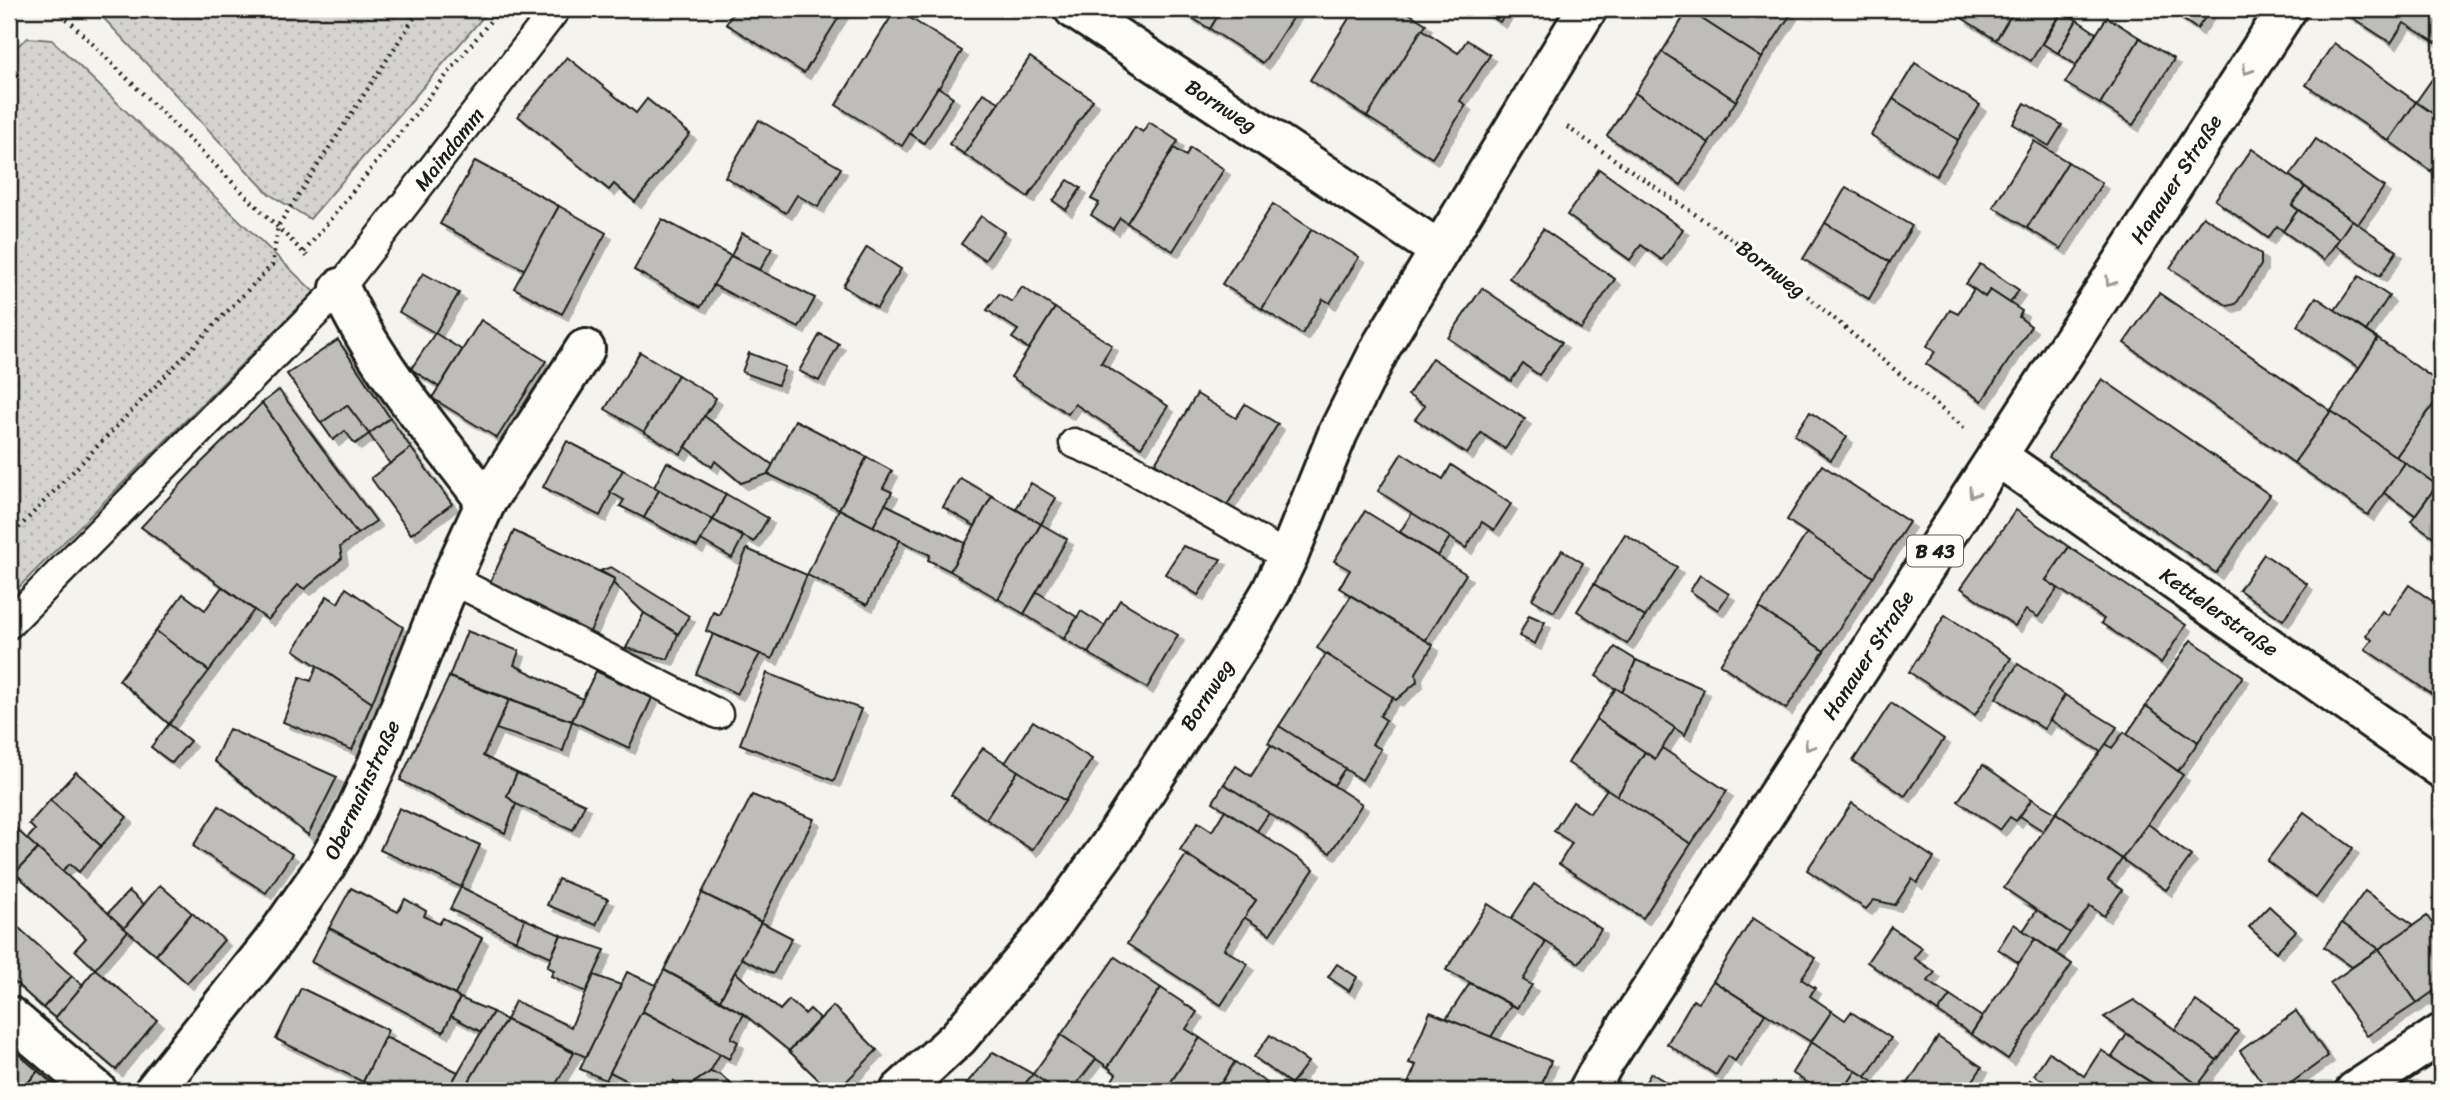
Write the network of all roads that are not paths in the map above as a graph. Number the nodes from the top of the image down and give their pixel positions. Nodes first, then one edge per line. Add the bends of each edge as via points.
1 (556, 9) edge
2 (1074, 9) edge
3 (1587, 9) edge
4 (2287, 9) edge
5 (1439, 250) junction
6 (340, 288) junction
7 (585, 349) dead end
8 (1074, 443) dead end
9 (1997, 456) junction
10 (486, 502) junction
11 (1288, 557) junction
12 (451, 579) junction
13 (9, 624) edge
14 (718, 713) dead end
15 (2441, 768) edge
16 (9, 1016) edge
17 (2441, 1034) edge
18 (164, 1088) edge
19 (97, 1091) edge
20 (900, 1091) edge
21 (1588, 1091) edge
22 (2355, 1091) edge

1 - 6 lane, Maindamm
2 - 5 street, Bornweg
3 - 5 street, Bornweg
4 -> 9 street, Hanauer Straße / B 43
5 - 11 street, Bornweg via 1354,398
6 - 10 street via 377,355
6 - 13 lane, Maindamm
7 - 10 street, Obermainstraße
8 - 11 lane via 1124,464
9 - 15 street, Kettelerstraße
9 -> 21 street, Hanauer Straße / B 43
10 - 12 street, Obermainstraße
11 - 20 street, Bornweg via 1243,639 1080,887 985,1008
12 - 14 lane
12 - 18 street, Obermainstraße via 350,823 325,867
16 - 19 street
17 - 22 street

